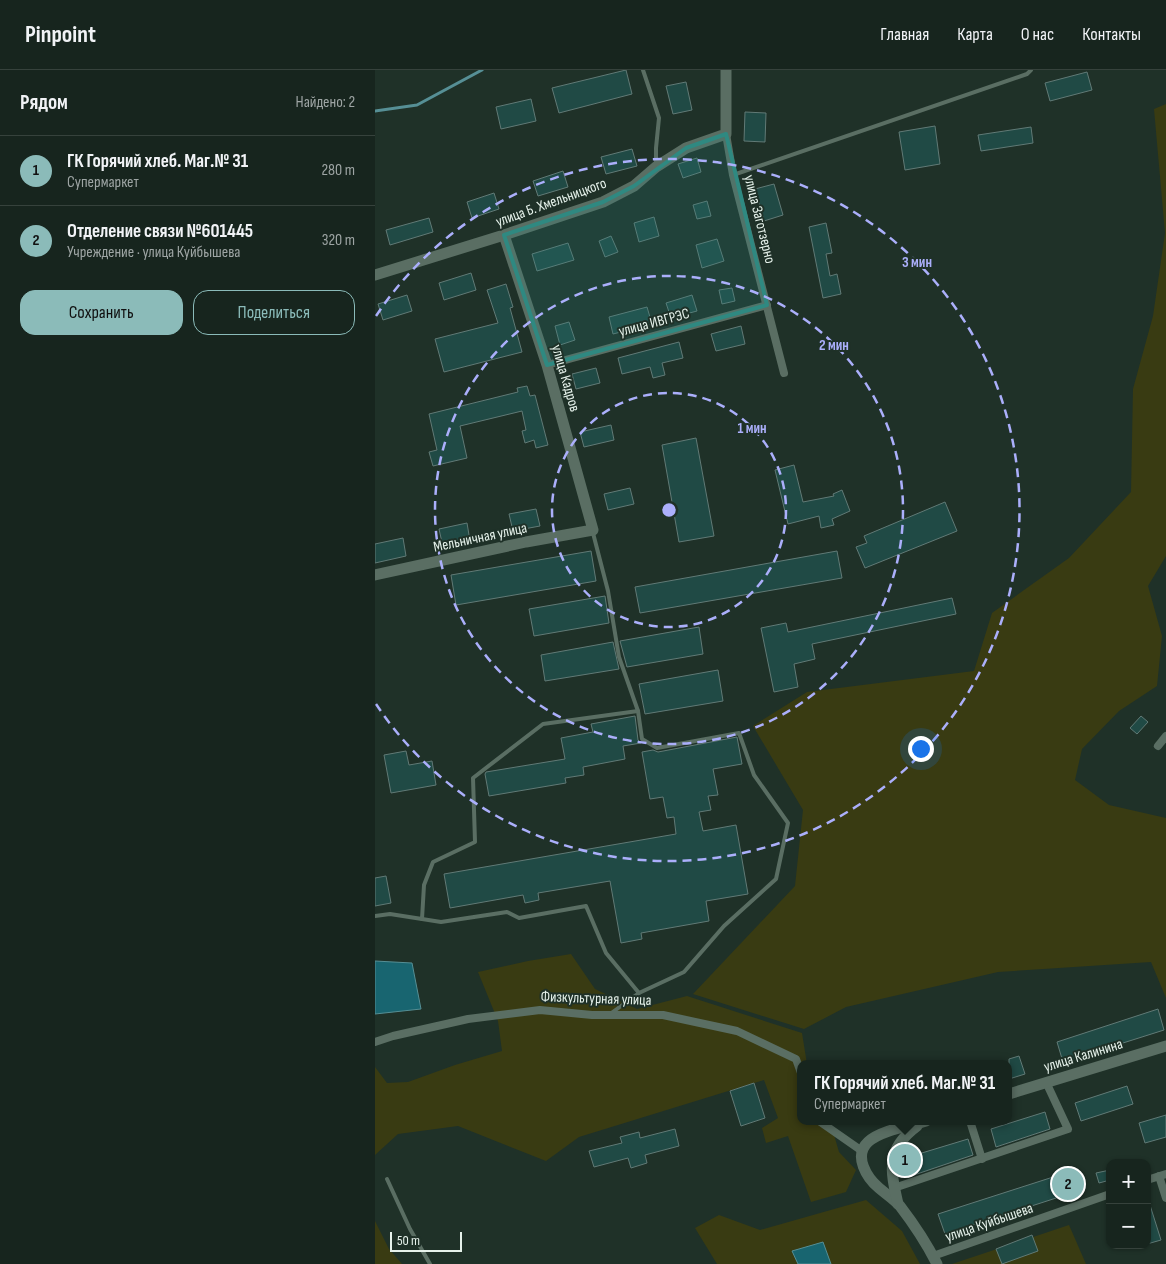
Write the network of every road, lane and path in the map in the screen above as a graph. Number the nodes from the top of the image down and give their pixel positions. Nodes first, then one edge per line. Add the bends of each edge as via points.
1 (643, 70) edge
2 (726, 70) edge
3 (1031, 70) edge
4 (726, 134) junction
5 (656, 167) junction
6 (733, 175) junction
7 (504, 235) junction
8 (375, 275) edge
9 (767, 305) junction
10 (547, 365) junction
11 (784, 373) dead end
12 (593, 530) junction
13 (375, 575) edge
14 (638, 711) junction
15 (1166, 736) edge
16 (1158, 746) dead end
17 (375, 916) edge
18 (422, 919) junction
19 (639, 993) junction
20 (608, 1016) junction
21 (375, 1042) edge
22 (1166, 1046) edge
23 (797, 1063) edge
24 (1046, 1082) junction
25 (1012, 1093) edge
26 (825, 1125) edge
27 (913, 1125) edge
28 (919, 1125) edge
29 (971, 1125) edge
30 (887, 1133) junction
31 (897, 1145) junction
32 (862, 1151) junction
33 (983, 1159) junction
34 (1162, 1175) edge
35 (387, 1179) dead end
36 (878, 1188) junction
37 (894, 1188) junction
38 (1106, 1196) edge
39 (1166, 1198) edge
40 (898, 1204) junction
41 (935, 1260) edge
42 (430, 1264) edge

1 - 5 lane via 659,118
2 - 4 street, улица Заготзерно
3 - 6 lane
4 - 5 street, улица Б. Хмельницкого via 686,148
4 - 6 street, улица Заготзерно
5 - 7 street, улица Б. Хмельницкого via 634,186 603,202
6 - 9 street, улица Заготзерно
7 - 8 street, улица Б. Хмельницкого
7 - 10 street, улица Кадров
9 - 10 street, улица ИВГРЭС
9 - 11 street, улица Заготзерно
10 - 12 street, улица Кадров
12 - 13 street, Мельничная улица
12 - 14 lane via 619,657
14 - 18 lane via 543,724 473,778 475,842 433,862 423,884
14 - 19 lane via 642,739 657,748 739,733 754,775 789,823 775,879 724,926 684,972
15 - 16 street
17 - 18 lane via 390,914
18 - 19 lane via 441,922 507,912 519,918 586,906 606,953
19 - 20 lane
20 - 21 street, Физкультурная улица via 540,1010 468,1019
20 - 23 street, Физкультурная улица via 663,1015 737,1032
22 - 24 street, улица Калинина
24 - 25 street, улица Калинина
24 - 33 street via 1068,1129
26 - 32 street
27 - 30 street
28 - 31 street
29 - 33 street
30 - 31 street via 893,1135
30 - 32 street via 868,1142
31 - 37 street via 891,1169
32 - 36 street via 864,1168
33 - 37 street
34 - 39 street
35 - 42 lane
36 - 37 street
36 - 40 street
37 - 40 street
38 - 41 street, улица Куйбышева
40 - 41 street

